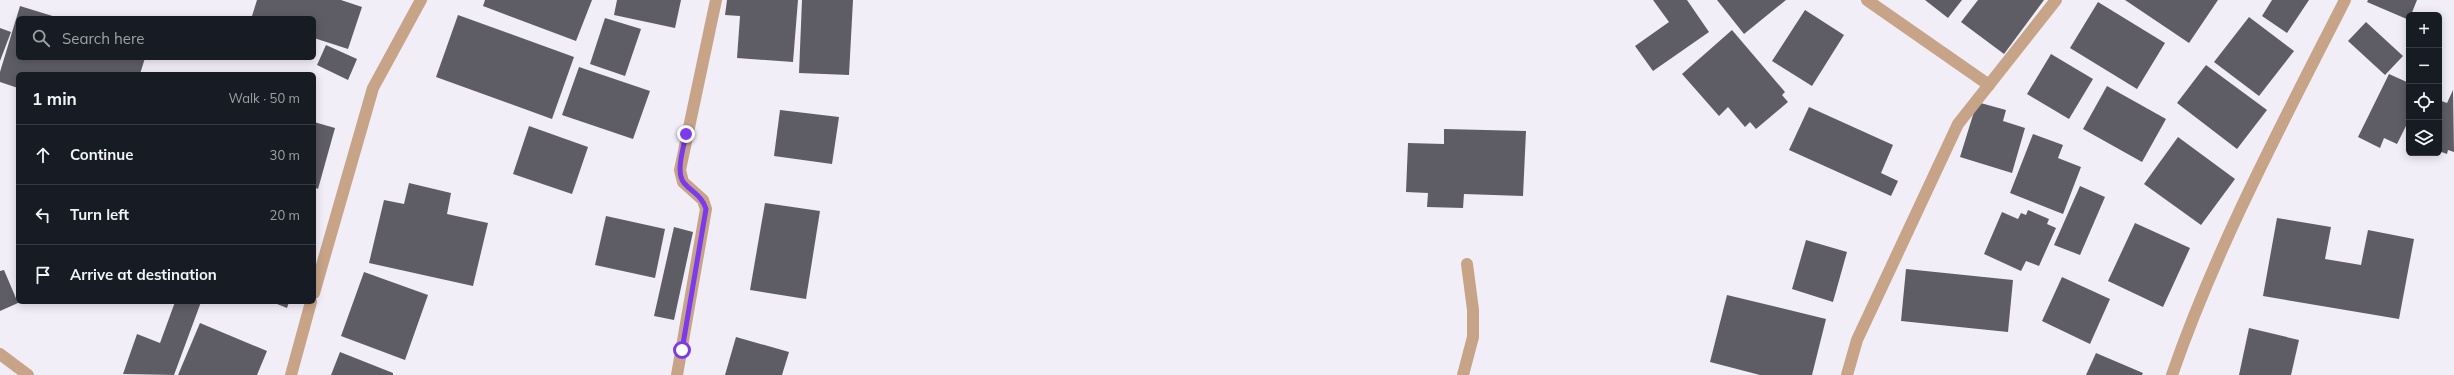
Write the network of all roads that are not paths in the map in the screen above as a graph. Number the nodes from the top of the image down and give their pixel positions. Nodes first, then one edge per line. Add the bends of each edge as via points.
1 (421, 0) edge
2 (716, 0) edge
3 (1867, 0) edge
4 (2056, 0) edge
5 (2345, 0) edge
6 (1989, 85) junction
7 (1467, 264) dead end
8 (316, 286) edge
9 (310, 304) edge
10 (0, 354) edge
11 (28, 375) edge
12 (291, 375) edge
13 (677, 375) edge
14 (1463, 375) edge
15 (1847, 375) edge
16 (2172, 375) edge

1 - 8 street via 373,88
2 - 13 street via 680,170 683,182 703,200 706,209
3 - 6 street
4 - 6 street
5 - 16 street via 2258,172 2188,329
6 - 15 street via 1958,124 1858,340
7 - 14 street via 1473,310 1473,336
9 - 12 street
10 - 11 street

